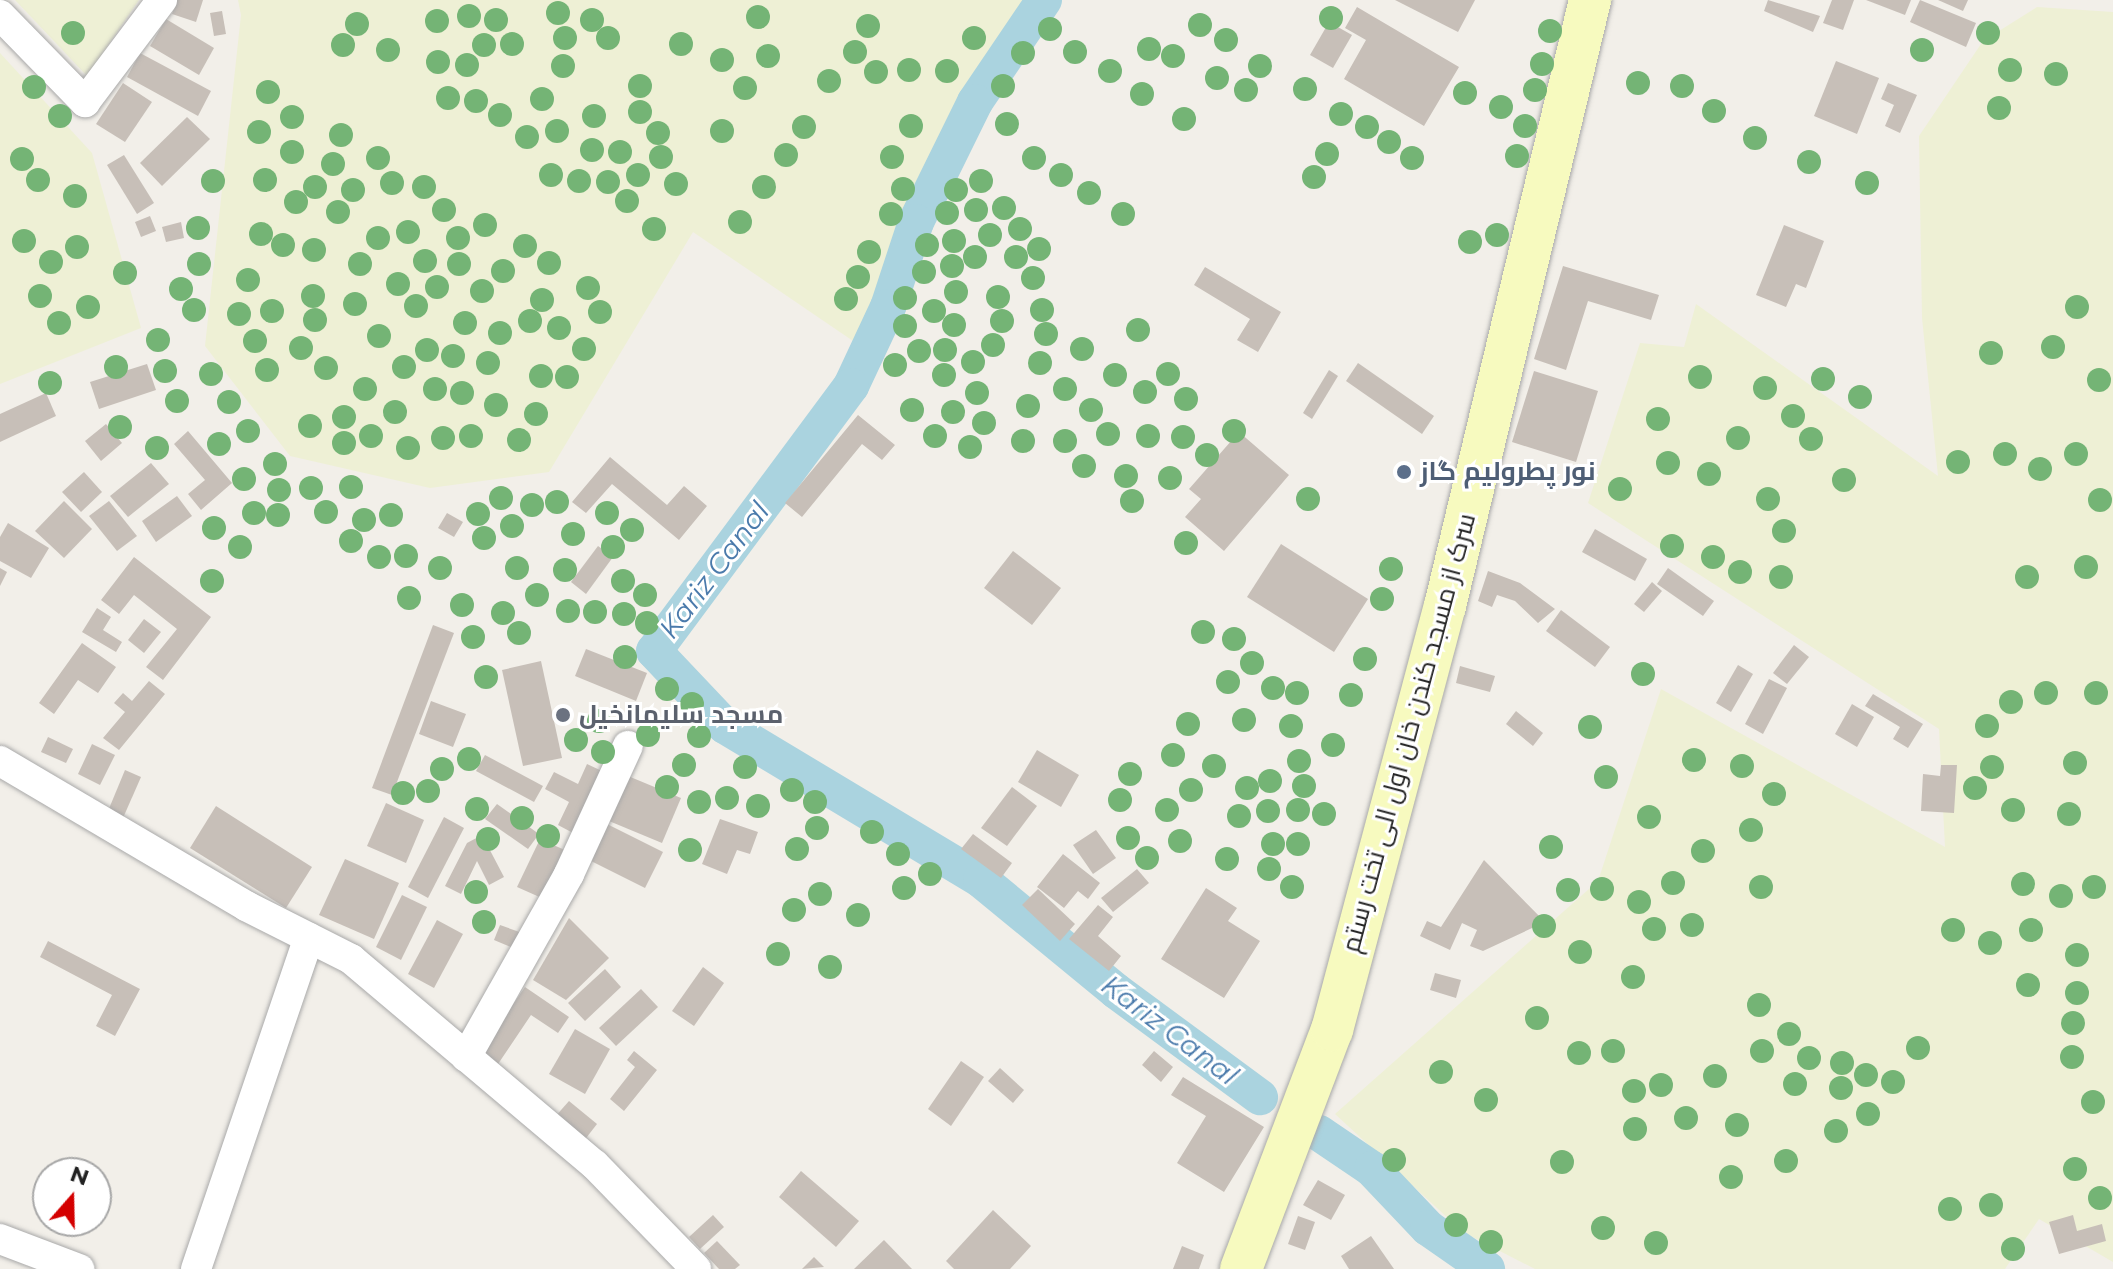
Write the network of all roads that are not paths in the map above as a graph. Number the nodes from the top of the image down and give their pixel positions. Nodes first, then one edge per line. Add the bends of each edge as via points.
1 (162, 0) edge
2 (1590, 0) edge
3 (0, 15) edge
4 (628, 746) dead end
5 (0, 761) edge
6 (309, 938) junction
7 (466, 1057) junction
8 (0, 1239) edge
9 (79, 1269) edge
10 (196, 1269) edge
11 (696, 1269) edge
12 (1241, 1269) edge

1 - 3 street via 85,102
2 - 12 street, سرک از مسجد کندن خان اول الی تخت رستم via 1445,606 1332,1030
4 - 7 street via 569,874
5 - 6 street
6 - 7 street via 351,959
6 - 10 street
7 - 11 street via 595,1165
8 - 9 street

